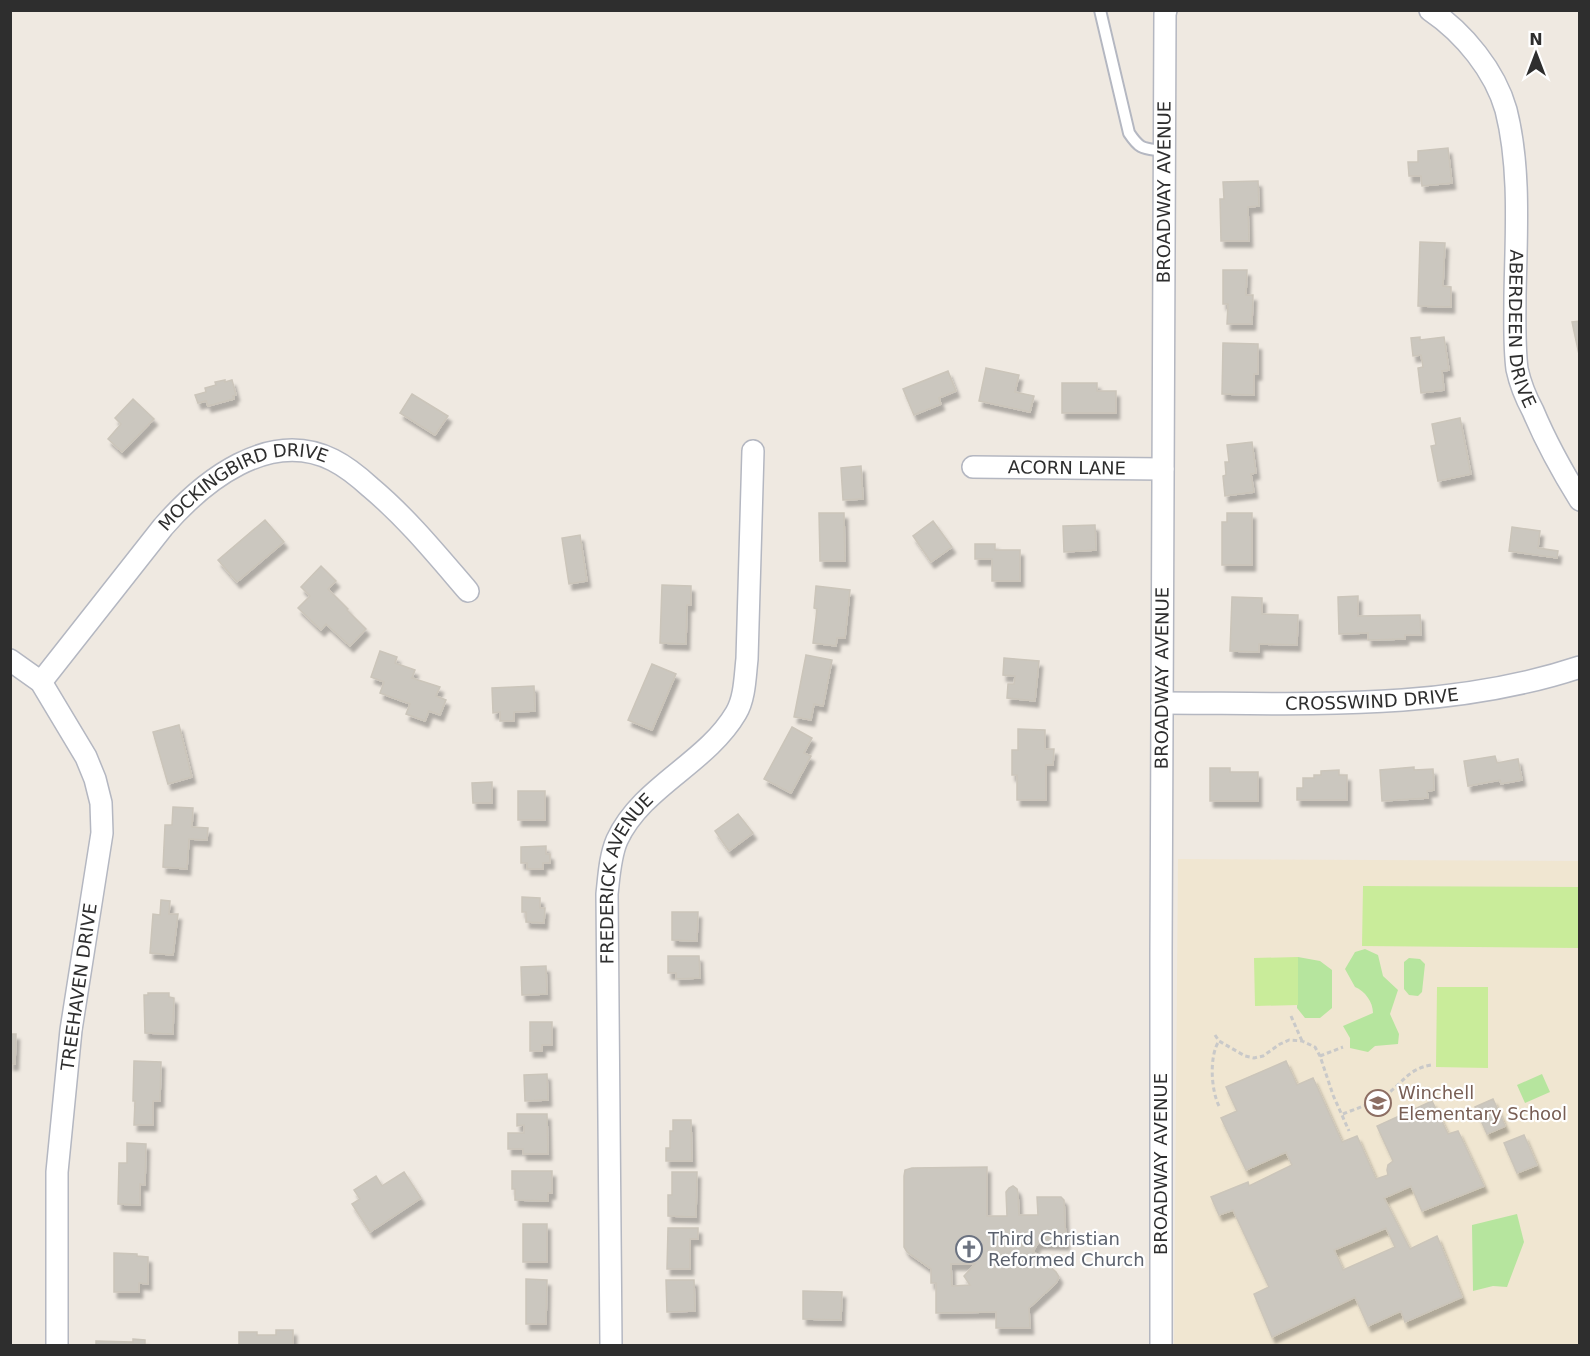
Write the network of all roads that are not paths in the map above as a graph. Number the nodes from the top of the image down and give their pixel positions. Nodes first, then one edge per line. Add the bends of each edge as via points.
1 (1100, 10) edge
2 (1166, 10) edge
3 (1430, 10) edge
4 (1164, 151) junction
5 (753, 451) dead end
6 (973, 467) dead end
7 (1163, 469) junction
8 (1580, 500) edge
9 (468, 591) dead end
10 (10, 660) edge
11 (1580, 667) edge
12 (41, 682) junction
13 (1162, 703) junction
14 (57, 1346) edge
15 (611, 1346) edge
16 (1161, 1346) edge

1 - 4 lane via 1129,133 1137,145
2 - 4 street, BROADWAY AVENUE
3 - 8 street, ABERDEEN DRIVE via 1472,49 1492,77 1505,109 1516,196 1517,370 1548,446
4 - 7 street, BROADWAY AVENUE
5 - 15 street, FREDERICK AVENUE via 747,659 737,712 712,745 648,799 627,823 610,866 607,894
6 - 7 street, ACORN LANE
7 - 13 street, BROADWAY AVENUE
9 - 12 street, MOCKINGBIRD DRIVE via 392,506 351,471 322,455 276,451 248,459 182,506
10 - 12 street, TREEHAVEN DRIVE
11 - 13 street, CROSSWIND DRIVE via 1532,681 1411,701
12 - 14 street, TREEHAVEN DRIVE via 86,756 101,803 102,833 71,1030 57,1172
13 - 16 street, BROADWAY AVENUE

